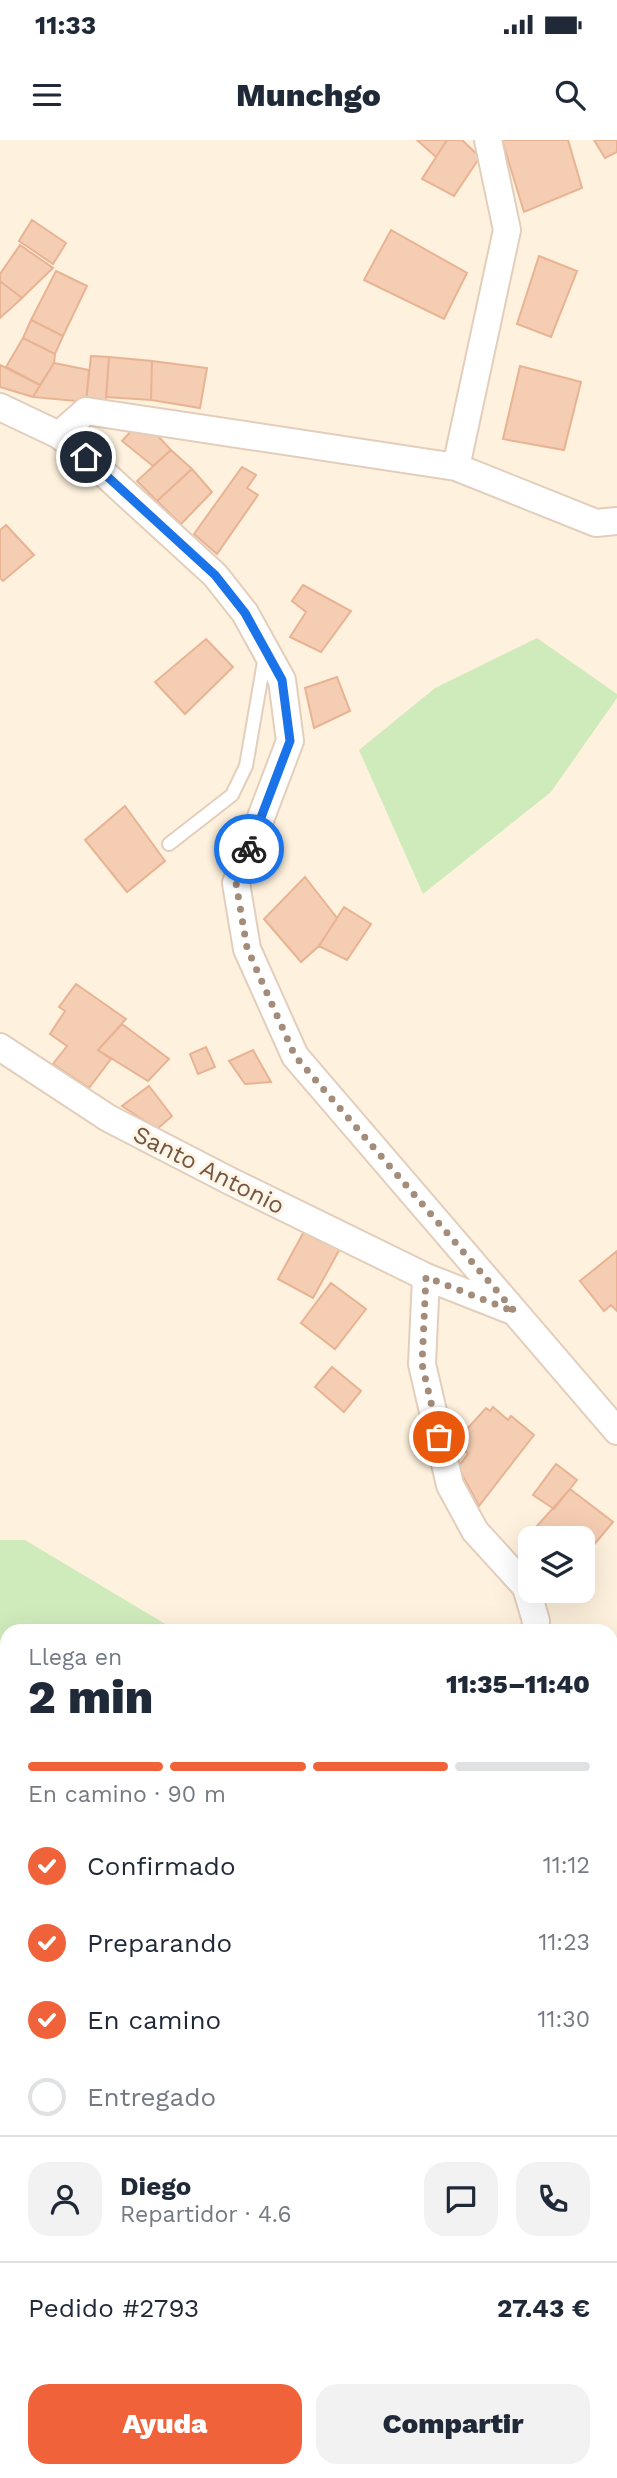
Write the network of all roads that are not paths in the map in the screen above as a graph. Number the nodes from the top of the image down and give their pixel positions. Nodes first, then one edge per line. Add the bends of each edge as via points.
1 (488, 140) edge
2 (0, 407) edge
3 (59, 435) junction
4 (456, 467) junction
5 (617, 521) edge
6 (266, 652) junction
7 (169, 844) dead end
8 (0, 1047) edge
9 (426, 1277) junction
10 (515, 1312) junction
11 (617, 1432) edge
12 (536, 1624) edge

1 - 4 street via 507,230
2 - 3 street
3 - 4 street via 86,411
3 - 6 street via 215,575 245,613
4 - 5 street via 596,523
6 - 7 lane via 246,766 232,795
6 - 10 street via 282,680 290,741 236,883 247,948 295,1056
8 - 9 street, Santo Antonio via 108,1118
9 - 10 street, Santo Antonio
9 - 12 street via 422,1364 450,1485 475,1531 526,1587
10 - 11 street

